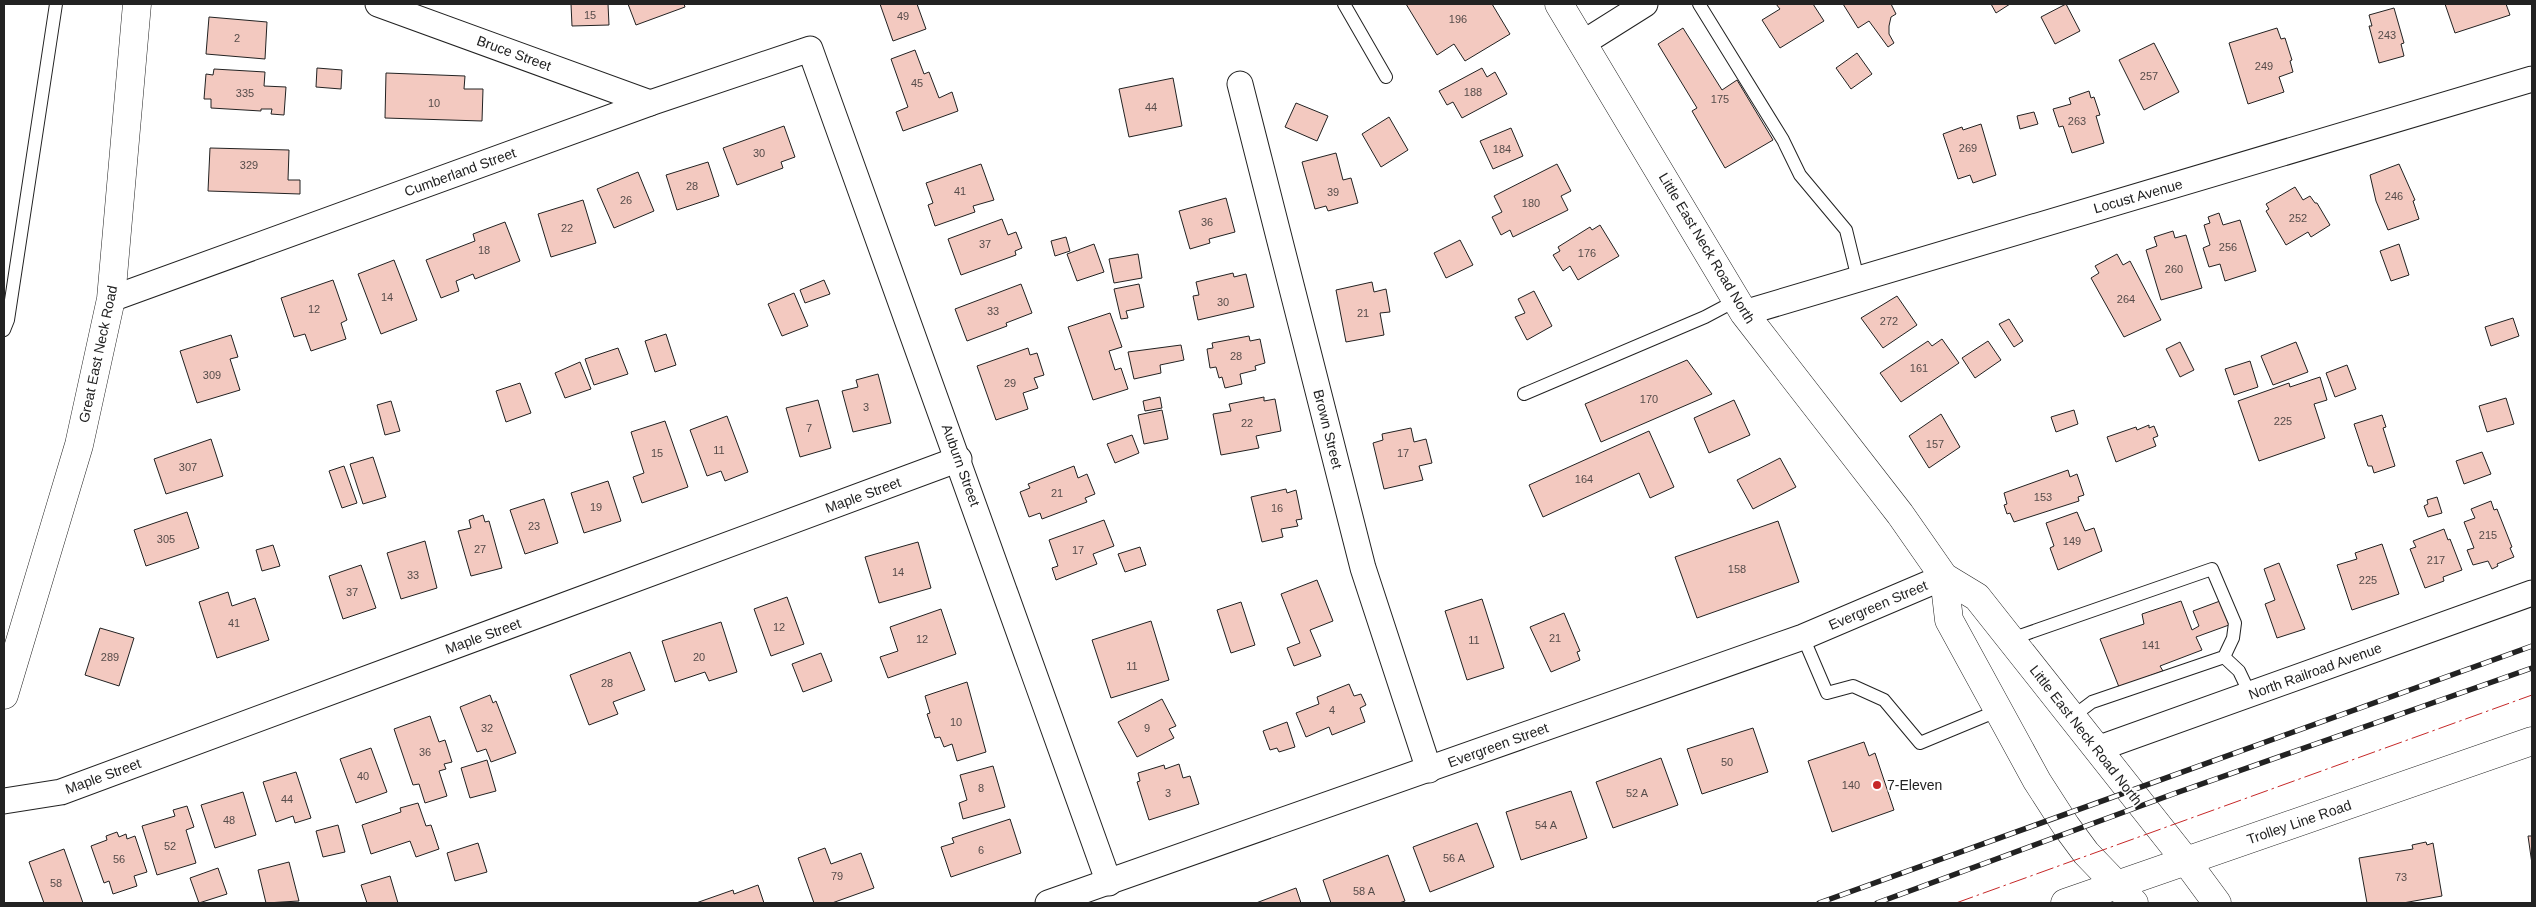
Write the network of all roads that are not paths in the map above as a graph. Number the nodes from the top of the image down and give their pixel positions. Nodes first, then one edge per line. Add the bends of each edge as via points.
1 (56, 4) edge
2 (137, 4) edge
3 (378, 4) edge
4 (1344, 4) edge
5 (1559, 4) edge
6 (1645, 4) edge
7 (1699, 4) edge
8 (1583, 43) junction
9 (810, 49) joint
10 (1386, 77) dead end
11 (2532, 79) edge
12 (1240, 84) dead end
13 (650, 103) junction
14 (1858, 278) junction
15 (111, 299) junction
16 (1740, 306) junction
17 (4, 330) edge
18 (1524, 394) dead end
19 (959, 460) junction
20 (1944, 577) junction
21 (2532, 593) edge
22 (1803, 637) junction
23 (2011, 639) junction
24 (2224, 657) junction
25 (2250, 694) junction
26 (4, 695) edge
27 (1997, 711) junction
28 (2072, 717) junction
29 (2532, 740) edge
30 (2097, 749) junction
31 (1429, 770) junction
32 (4, 801) edge
33 (2186, 861) junction
34 (1109, 883) junction
35 (2125, 894) edge
36 (1048, 903) edge
37 (2065, 903) edge
38 (2217, 903) edge

1 - 17 lane
2 - 15 main road, Great East Neck Road
3 - 13 street, Bruce Street
4 - 10 lane
5 - 8 main road, Little East Neck Road North
6 - 8 street
7 - 14 lane via 1783,140 1800,174 1846,230
8 - 16 main road, Little East Neck Road North
9 - 13 street, Cumberland Street
9 - 19 street, Auburn Street
11 - 14 street, Locust Avenue
12 - 31 street, Brown Street via 1363,568
13 - 15 street, Cumberland Street
14 - 16 street, Locust Avenue
15 - 26 main road, Great East Neck Road via 79,446
16 - 18 lane via 1705,317
16 - 20 main road, Little East Neck Road North via 1900,514
19 - 32 street, Maple Street via 61,792
19 - 34 street, Auburn Street
20 - 22 street, Evergreen Street
20 - 23 main road, Little East Neck Road North via 1977,597
20 - 27 main road, Little East Neck Road North via 1949,620
21 - 25 street, North Railroad Avenue
22 - 27 lane via 1826,693 1853,686 1884,700 1920,743
22 - 31 street, Evergreen Street
23 - 24 lane via 2212,569 2235,623
23 - 28 main road, Little East Neck Road North
24 - 25 lane via 2239,671
24 - 28 lane via 2092,702
25 - 30 street, North Railroad Avenue
27 - 35 main road, Little East Neck Road North via 2066,826 2091,859
28 - 30 main road, Little East Neck Road North
29 - 33 main road, Trolley Line Road
30 - 33 main road, Little East Neck Road North
31 - 34 street, Evergreen Street
33 - 35 main road, Trolley Line Road
33 - 38 main road, Little East Neck Road North
34 - 36 street, Evergreen Street
35 - 37 main road, Trolley Line Road

